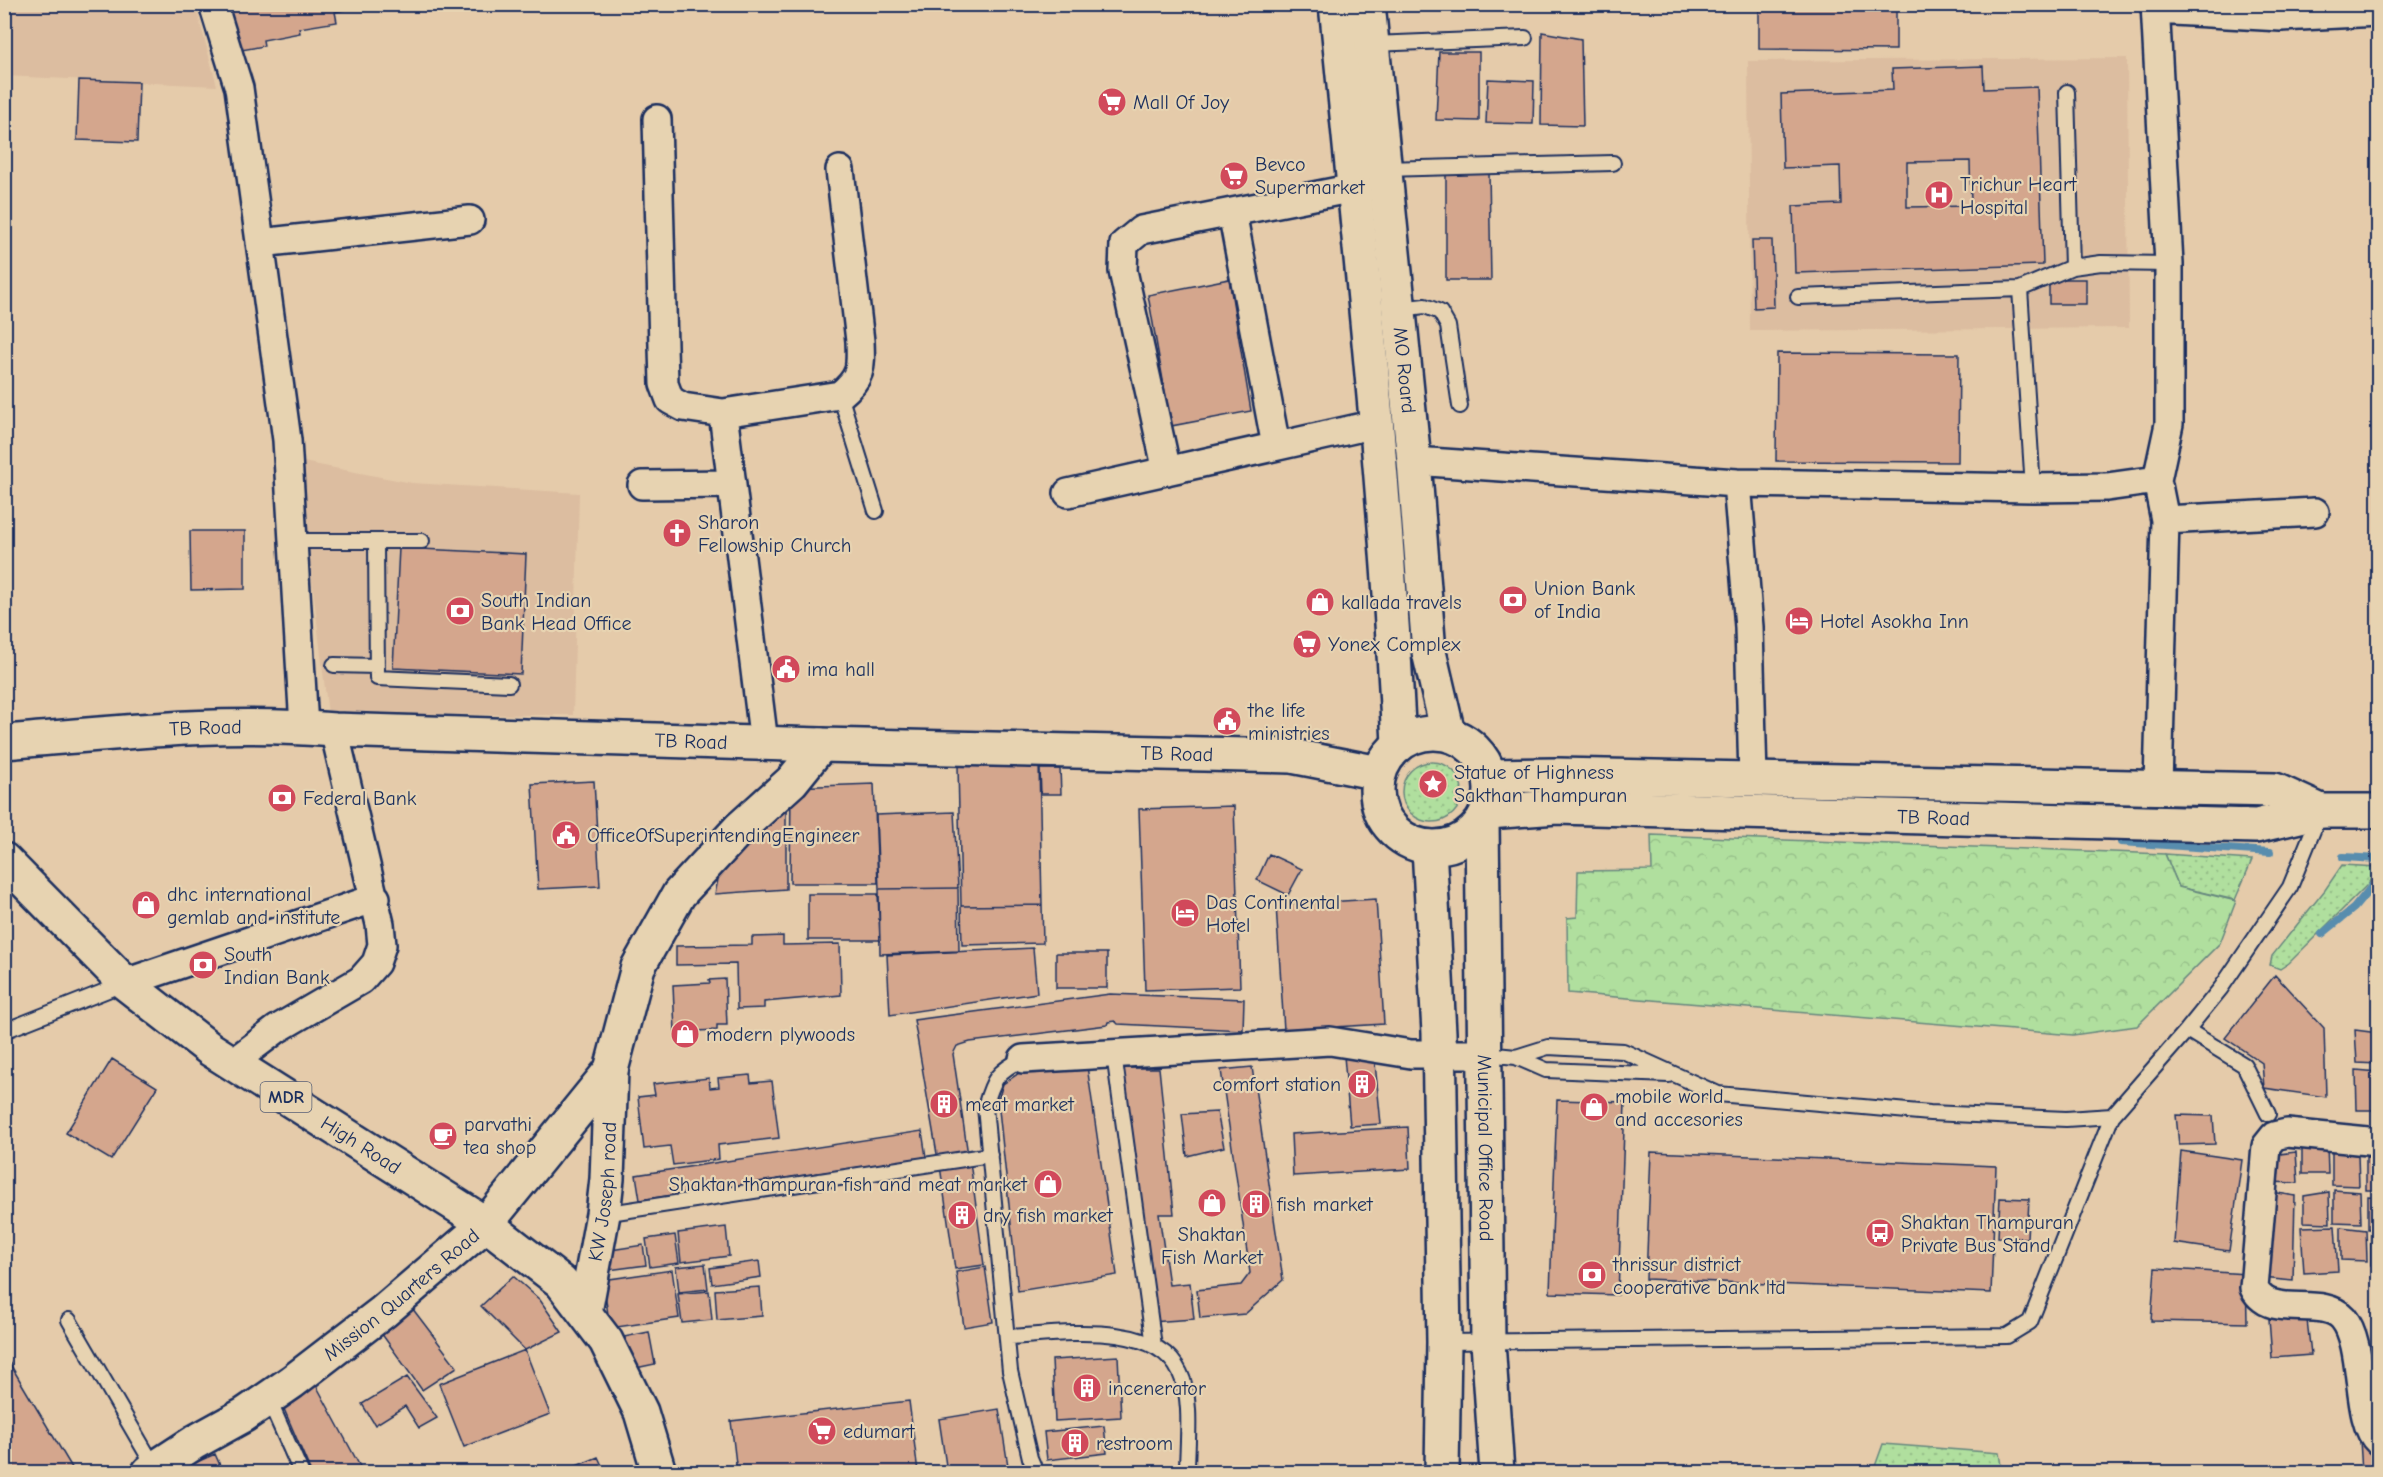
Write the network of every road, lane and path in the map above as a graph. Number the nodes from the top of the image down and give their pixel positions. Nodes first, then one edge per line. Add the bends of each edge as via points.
1 (213, 4) edge
2 (1336, 4) edge
3 (1368, 4) edge
4 (2155, 7) edge
5 (2379, 12) edge
6 (1525, 38) dead end
7 (1372, 44) junction
8 (2067, 92) dead end
9 (657, 119) dead end
10 (1613, 164) dead end
11 (1384, 169) junction
12 (840, 170) dead end
13 (1354, 188) junction
14 (1232, 212) junction
15 (470, 220) dead end
16 (260, 243) junction
17 (2169, 264) junction
18 (2072, 267) junction
19 (2020, 289) junction
20 (1798, 297) dead end
21 (1399, 309) junction
22 (840, 395) junction
23 (1460, 406) dead end
24 (723, 413) junction
25 (1376, 424) junction
26 (1276, 446) junction
27 (1414, 461) junction
28 (1167, 471) junction
29 (2157, 480) junction
30 (1737, 483) junction
31 (732, 484) junction
32 (642, 485) dead end
33 (2033, 488) junction
34 (1068, 493) dead end
35 (876, 511) dead end
36 (2315, 512) dead end
37 (2165, 520) junction
38 (293, 541) junction
39 (422, 541) dead end
40 (376, 542) junction
41 (334, 665) dead end
42 (376, 666) junction
43 (508, 684) dead end
44 (319, 729) junction
45 (1448, 733) junction
46 (4, 742) edge
47 (764, 743) junction
48 (1399, 744) junction
49 (821, 745) junction
50 (1379, 773) junction
51 (1491, 776) junction
52 (1753, 779) junction
53 (2158, 786) junction
54 (2321, 811) junction
55 (2379, 811) edge
56 (1485, 817) junction
57 (1429, 846) junction
58 (4, 860) edge
59 (376, 898) junction
60 (125, 983) junction
61 (2187, 1030) junction
62 (4, 1031) edge
63 (1438, 1053) junction
64 (1114, 1054) junction
65 (1501, 1055) junction
66 (1023, 1059) joint
67 (232, 1063) junction
68 (611, 1070) junction
69 (1677, 1076) junction
70 (2268, 1114) dead end
71 (2112, 1116) junction
72 (2379, 1142) edge
73 (990, 1155) junction
74 (603, 1214) junction
75 (486, 1224) junction
76 (585, 1312) junction
77 (69, 1320) dead end
78 (1007, 1337) junction
79 (1444, 1342) junction
80 (1488, 1342) junction
81 (1154, 1347) junction
82 (268, 1398) junction
83 (2379, 1441) edge
84 (152, 1470) edge
85 (301, 1473) edge
86 (659, 1473) edge
87 (1036, 1473) edge
88 (1187, 1473) edge
89 (1442, 1473) edge
90 (1497, 1473) edge

1 - 16 street via 239,88
2 - 13 main road
3 - 7 main road, MO Roard
4 - 5 street via 2281,17
4 - 17 street
6 - 7 lane
7 - 11 main road, MO Roard
8 - 18 lane
9 - 24 street via 663,384 670,400 683,407
10 - 11 lane
11 - 21 main road, MO Roard
12 - 22 street via 861,367 855,383
13 - 14 street
13 - 25 main road
14 - 26 street
14 - 28 street via 1141,230 1124,244 1123,271
15 - 16 street
16 - 38 street via 287,440
17 - 18 lane via 2101,263
17 - 29 street via 2169,424
18 - 19 lane
19 - 20 lane
19 - 33 lane
21 - 23 lane via 1425,306 1440,312 1448,326
21 - 27 main road, MO Roard
22 - 24 street
22 - 35 lane
24 - 31 street
25 - 26 street
25 - 48 main road
26 - 28 street
27 - 30 street
27 - 45 main road, MO Roard via 1429,652
28 - 34 street
29 - 33 street via 2107,487
29 - 37 street
30 - 33 street
30 - 52 street via 1749,627
31 - 32 street
31 - 47 street
36 - 37 street
37 - 53 street
38 - 40 lane
38 - 44 street
39 - 40 lane
40 - 42 lane
41 - 42 lane
42 - 43 lane via 377,678
44 - 46 main road, TB Road via 179,728
44 - 47 main road, TB Road
44 - 59 street
45 - 48 main road via 1414,735
45 - 51 main road via 1475,749
47 - 49 main road, TB Road
48 - 50 main road via 1386,757
49 - 50 main road, TB Road via 1292,756
49 - 68 main road via 792,781 740,828 679,894 638,967
50 - 57 main road via 1380,810 1390,826 1404,839
51 - 52 main road
51 - 56 main road via 1492,794
52 - 53 main road
53 - 54 main road via 2275,790
54 - 55 main road, TB Road
54 - 56 main road, TB Road via 2256,826 1557,807
54 - 61 lane via 2290,886
56 - 57 main road via 1459,842
56 - 65 main road, Municipal Office Road via 1482,916
57 - 63 main road
58 - 60 main road, High Road / MDR
59 - 60 street
59 - 67 street via 382,945 376,963 361,980 278,1029
60 - 62 lane
60 - 67 main road, High Road / MDR
61 - 70 lane via 2244,1065
61 - 71 lane
63 - 64 street via 1412,1054 1330,1041
63 - 65 street
63 - 79 main road
64 - 66 street
64 - 81 lane
65 - 69 lane via 1546,1070
65 - 69 lane via 1548,1047 1623,1051
65 - 80 main road, Municipal Office Road
66 - 73 lane via 1003,1069 992,1085 985,1107
67 - 75 main road, High Road / MDR
68 - 74 main road, KW Joseph road
68 - 75 main road, Mission Quarters Road
69 - 71 lane via 1718,1094 1930,1113 2066,1119
71 - 80 lane via 2030,1322 2007,1336
72 - 83 street via 2287,1133 2274,1136 2266,1146 2254,1288 2264,1300 2328,1309 2342,1317 2351,1334 2368,1426
73 - 74 lane
73 - 78 lane
74 - 76 main road, KW Joseph road
75 - 76 main road, High Road / MDR via 561,1282
75 - 82 main road, Mission Quarters Road via 383,1312
76 - 86 main road, High Road / MDR via 606,1341 641,1412
77 - 84 lane
78 - 81 lane via 1108,1334 1143,1340
78 - 87 lane via 1010,1371
79 - 80 lane
79 - 89 main road
80 - 90 main road, Municipal Office Road
81 - 88 lane via 1164,1352 1180,1372 1187,1399
82 - 84 main road, Mission Quarters Road
82 - 85 lane

